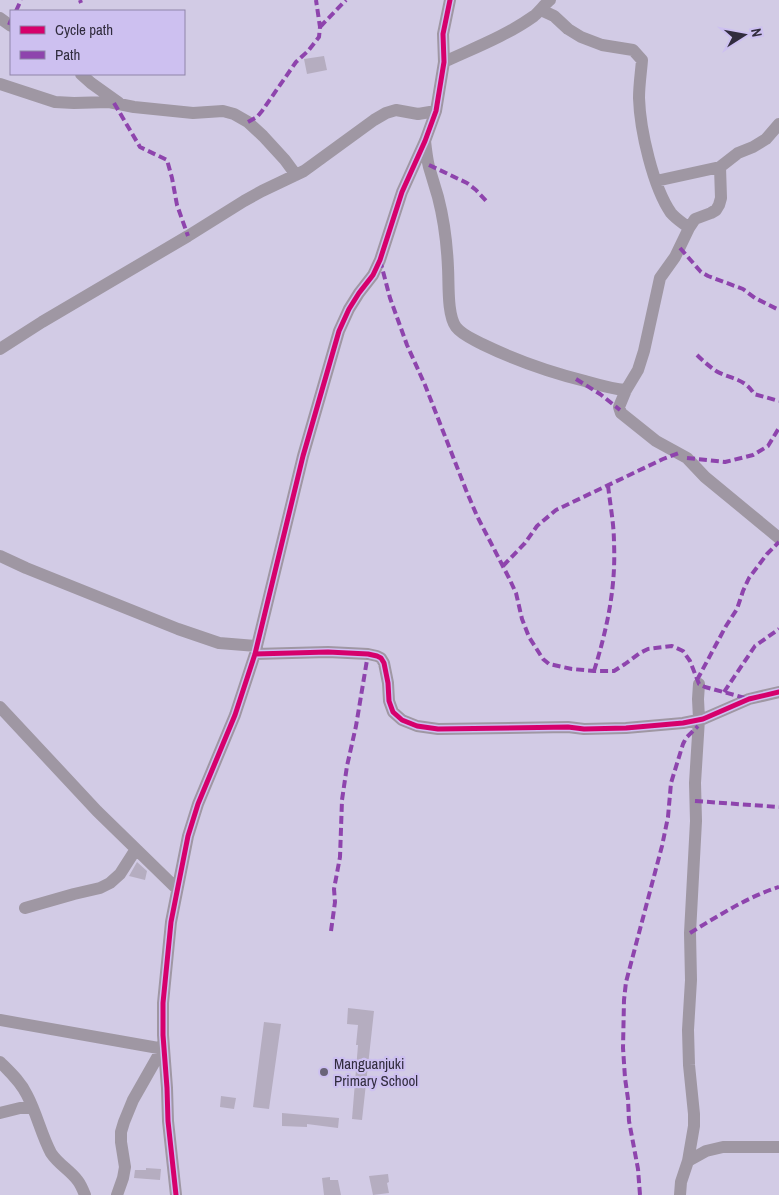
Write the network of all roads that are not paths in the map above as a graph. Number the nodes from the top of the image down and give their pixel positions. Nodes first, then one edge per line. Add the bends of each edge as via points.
1 (450, 0) edge
2 (545, 4) edge
3 (444, 62) junction
4 (82, 75) edge
5 (0, 84) edge
6 (121, 105) junction
7 (436, 111) junction
8 (779, 124) edge
9 (425, 141) junction
10 (720, 167) junction
11 (296, 175) junction
12 (656, 182) junction
13 (689, 228) junction
14 (0, 349) edge
15 (626, 390) junction
16 (779, 538) edge
17 (0, 556) edge
18 (256, 650) junction
19 (699, 684) dead end
20 (779, 692) edge
21 (0, 708) edge
22 (699, 719) junction
23 (136, 849) junction
24 (176, 889) junction
25 (24, 908) dead end
26 (0, 1020) edge
27 (163, 1049) junction
28 (0, 1062) edge
29 (33, 1108) junction
30 (0, 1113) edge
31 (779, 1147) edge
32 (688, 1161) junction
33 (85, 1195) edge
34 (117, 1195) edge
35 (176, 1195) edge
36 (680, 1195) edge

1 - 3 street via 443,34
2 - 3 street via 533,17 508,32
2 - 12 street via 568,29 581,37 602,45 633,50 642,60 639,100
3 - 7 street
4 - 6 street
5 - 6 street via 55,102
6 - 11 street via 234,114 248,122
7 - 9 street
7 - 11 street via 418,114 396,110 386,113
8 - 10 street via 766,139 738,153
9 - 15 street via 445,230 451,318 456,327 472,339 542,369
9 - 18 street via 402,192 380,260 339,331
10 - 12 street
10 - 13 street via 721,198 716,210 694,219
11 - 14 street via 244,201
12 - 13 street via 672,214
13 - 15 street via 676,257 660,278 644,351 638,370
15 - 16 street via 619,407 621,413 656,441 687,458 705,477
17 - 18 street via 178,629
18 - 22 street via 377,656 384,663 388,701 393,712 417,726 626,728 671,725
18 - 24 street via 235,715 198,804
19 - 22 street
20 - 22 street via 749,699
21 - 23 street
22 - 32 street via 688,1030 694,1114
23 - 24 street
23 - 25 street via 120,874 105,886
24 - 27 street via 163,1003
26 - 27 street
27 - 34 street via 124,1122 121,1132 123,1178
27 - 35 street
28 - 29 street via 16,1078
29 - 30 street
29 - 33 street via 52,1154 78,1182
31 - 32 street via 724,1147 706,1151
32 - 36 street

